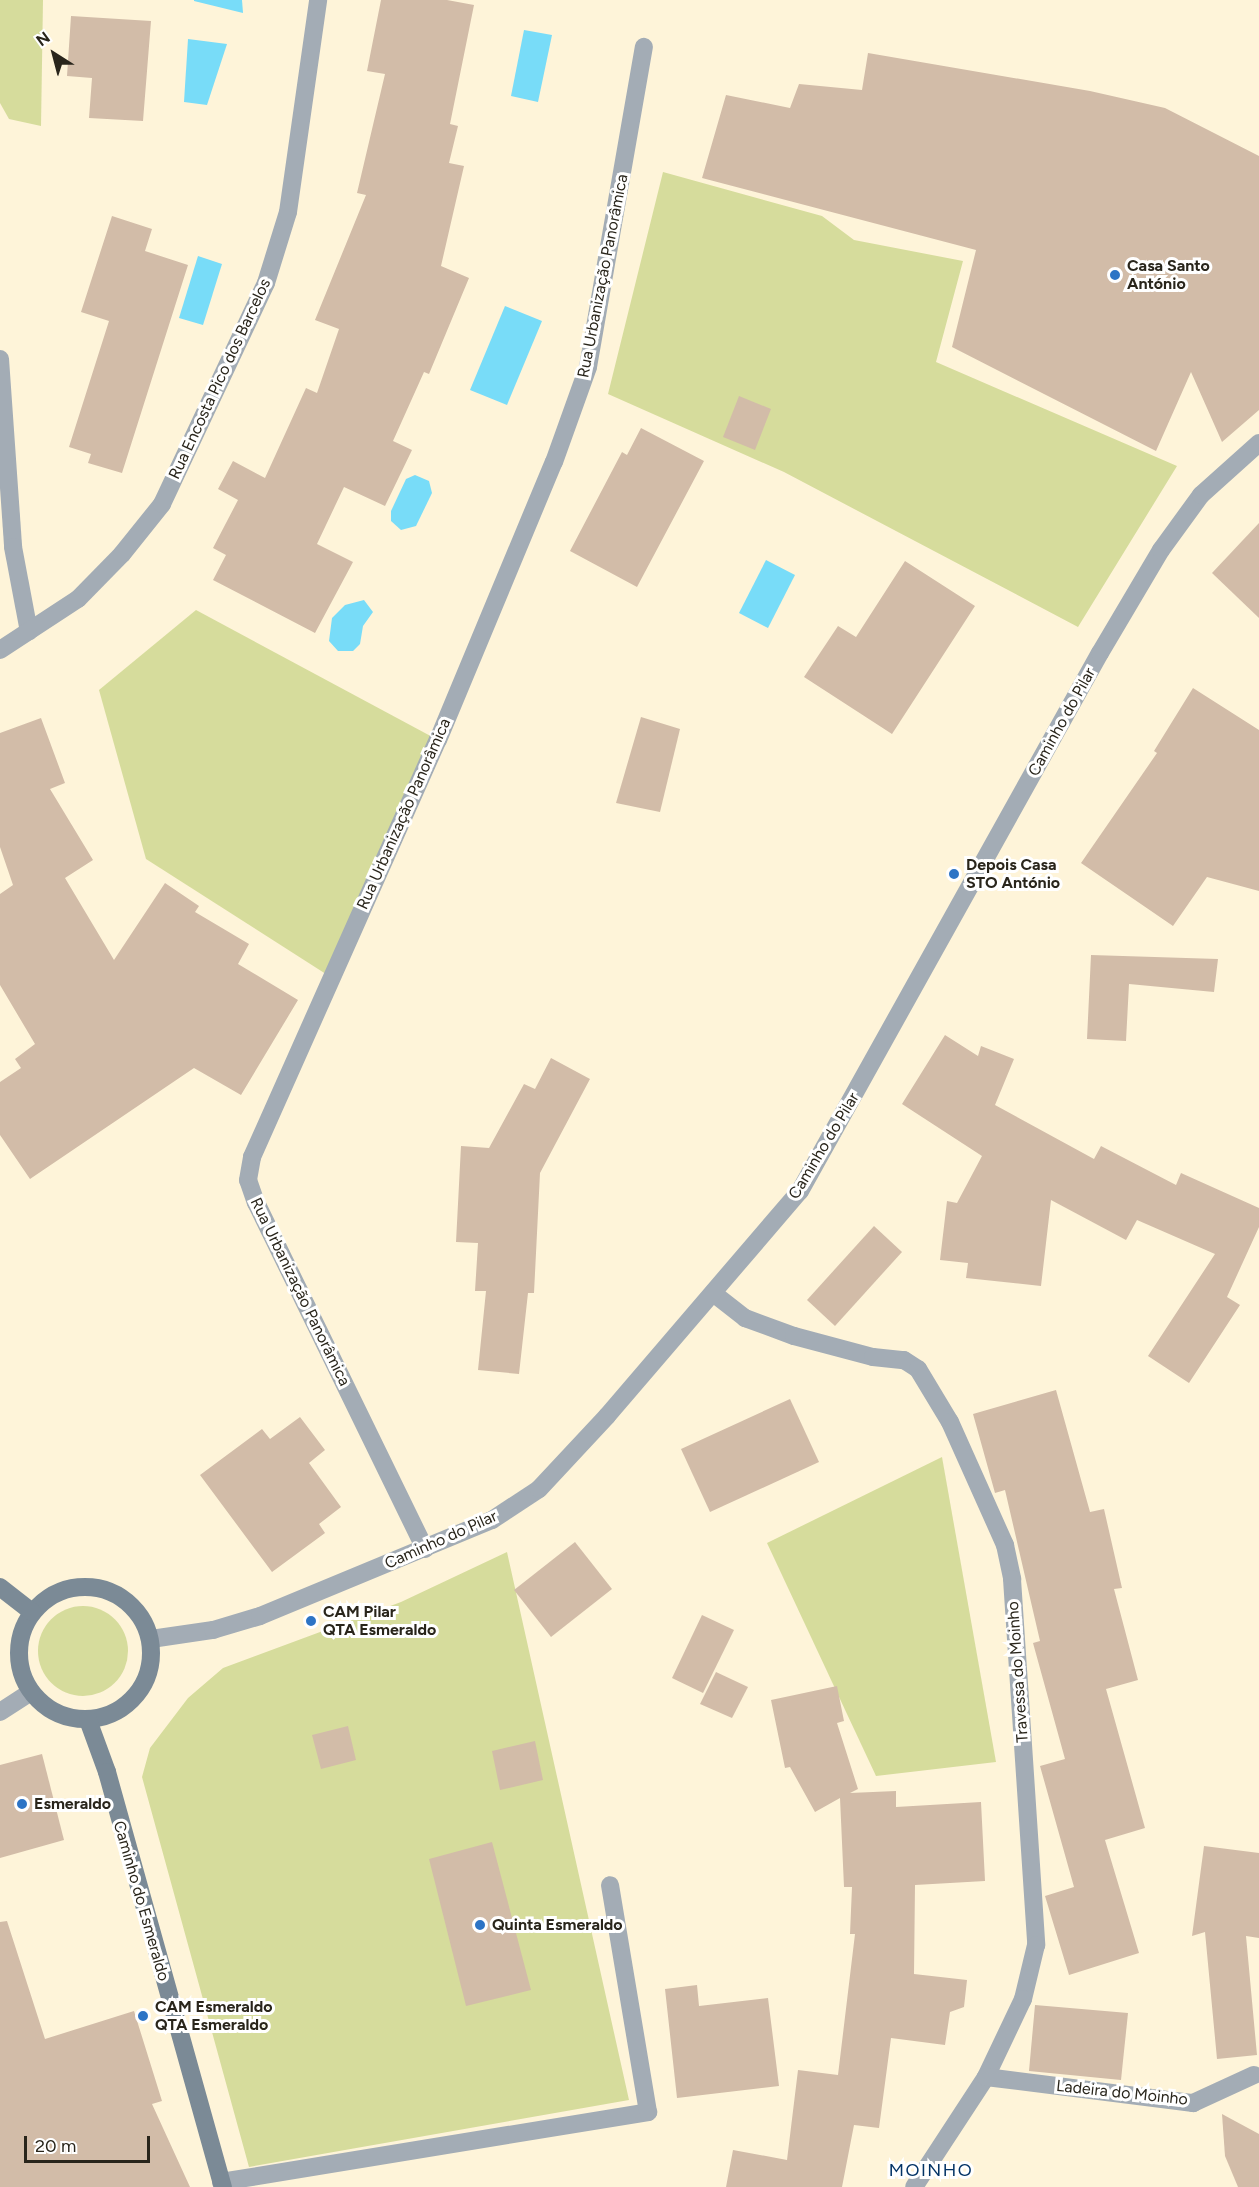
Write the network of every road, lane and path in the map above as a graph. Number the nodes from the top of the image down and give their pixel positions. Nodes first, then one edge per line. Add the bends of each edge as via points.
1 (318, 0) edge
2 (644, 47) dead end
3 (0, 359) edge
4 (1259, 443) edge
5 (7, 545) edge
6 (29, 632) junction
7 (0, 650) edge
8 (713, 1293) junction
9 (425, 1549) junction
10 (0, 1587) edge
11 (32, 1612) junction
12 (151, 1639) junction
13 (31, 1692) junction
14 (0, 1712) edge
15 (88, 1720) junction
16 (610, 1885) dead end
17 (1254, 2075) dead end
18 (986, 2077) junction
19 (222, 2184) edge
20 (914, 2187) edge

1 - 6 street, Rua Encosta Pico dos Barcelos via 288,212 266,283 162,504 122,554 78,599
2 - 9 street, Rua Urbanização Panorâmica via 588,367 554,462 438,740 252,1157 248,1180 255,1203
3 - 5 street
4 - 8 street, Caminho do Pilar via 1201,495 1161,550 800,1191
5 - 6 street
6 - 7 street, Rua Encosta Pico dos Barcelos
8 - 9 street, Caminho do Pilar via 539,1489 492,1520
8 - 18 street, Travessa do Moinho via 744,1318 794,1336 904,1360 918,1369 950,1422 1005,1545 1012,1579 1036,1945 1023,1999
9 - 12 street, Caminho do Pilar via 260,1616 213,1630
10 - 11 main road
11 - 12 main road via 64,1590 86,1586 108,1590 128,1601 143,1618
11 - 13 main road via 21,1634 18,1654
12 - 15 main road via 152,1660 135,1699 118,1712
13 - 14 street
13 - 15 main road via 61,1716
15 - 19 main road, Caminho do Esmeraldo via 107,1772
16 - 19 street via 648,2112
17 - 18 street, Ladeira do Moinho via 1192,2103
18 - 20 street, Travessa do Moinho

